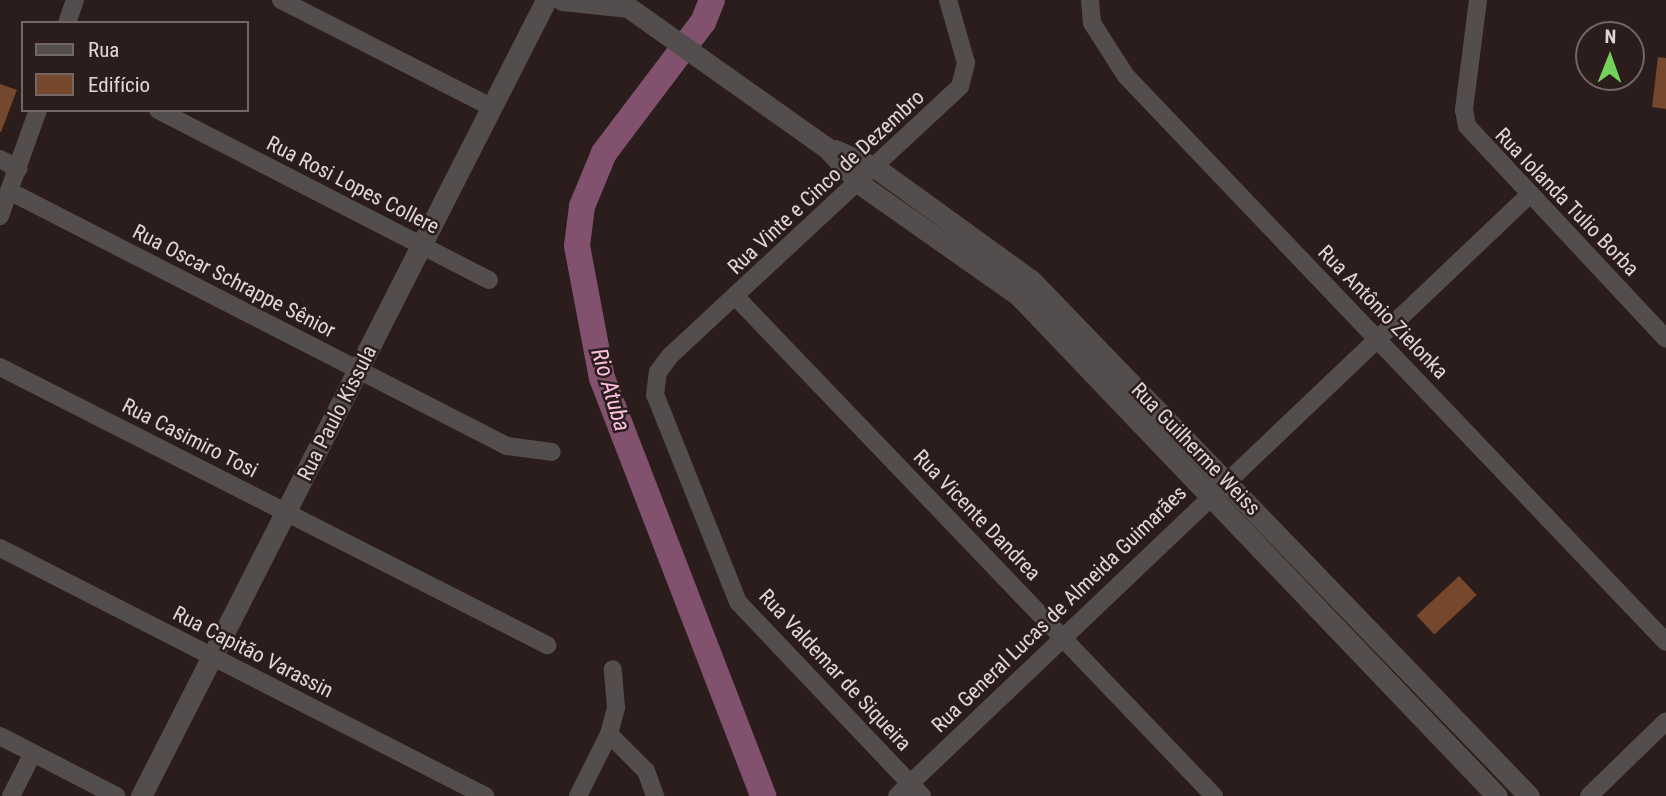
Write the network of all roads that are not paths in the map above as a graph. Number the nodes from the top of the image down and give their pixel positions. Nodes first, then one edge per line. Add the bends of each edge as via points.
1 (75, 0) edge
2 (281, 0) edge
3 (546, 0) edge
4 (948, 0) edge
5 (1090, 0) edge
6 (1478, 0) edge
7 (575, 1) edge
8 (628, 8) edge
9 (68, 21) edge
10 (533, 30) junction
11 (493, 108) junction
12 (37, 112) edge
13 (162, 112) edge
14 (826, 147) junction
15 (0, 159) edge
16 (876, 168) junction
17 (19, 169) junction
18 (860, 184) junction
19 (11, 192) junction
20 (1527, 197) junction
21 (0, 216) edge
22 (422, 246) junction
23 (489, 280) dead end
24 (736, 297) junction
25 (1376, 338) junction
26 (1666, 339) edge
27 (0, 368) edge
28 (359, 370) junction
29 (658, 372) joint
30 (552, 452) dead end
31 (1219, 488) junction
32 (286, 512) junction
33 (0, 548) edge
34 (1062, 637) junction
35 (1666, 642) edge
36 (547, 645) dead end
37 (212, 656) junction
38 (613, 669) dead end
39 (1666, 721) edge
40 (609, 734) junction
41 (0, 736) edge
42 (33, 753) junction
43 (916, 790) edge
44 (11, 796) edge
45 (116, 796) edge
46 (141, 796) edge
47 (485, 796) edge
48 (578, 796) edge
49 (655, 796) edge
50 (897, 796) edge
51 (1213, 796) edge
52 (1497, 796) edge
53 (1529, 796) edge
54 (1589, 796) edge

1 - 9 street
2 - 11 street
3 - 10 street, Rua Paulo Kissula
4 - 16 street, Rua Vinte e Cinco de Dezembro via 965,75
5 - 25 street, Rua Antônio Zielonka via 1092,23 1126,76
6 - 20 street, Rua Iolanda Tulio Borba via 1464,110 1467,126
7 - 8 street
7 - 10 street
8 - 14 street, Rua Guilherme Weiss
10 - 11 street, Rua Paulo Kissula
11 - 22 street, Rua Paulo Kissula
12 - 17 street
13 - 22 street, Rua Rosi Lopes Collere
14 - 16 street, Rua Guilherme Weiss
14 - 18 street, Rua Guilherme Weiss
15 - 17 street
16 - 18 street, Rua Vinte e Cinco de Dezembro
16 - 31 street, Rua Guilherme Weiss via 1031,280
17 - 19 street
18 - 24 street, Rua Vinte e Cinco de Dezembro
18 - 31 street, Rua Guilherme Weiss via 1018,295
19 - 21 street
19 - 28 street, Rua Oscar Schrappe Sênior
20 - 25 street, Rua General Lucas de Almeida Guimarães
20 - 26 street, Rua Iolanda Tulio Borba
22 - 23 street, Rua Rosi Lopes Collere
22 - 28 street, Rua Paulo Kissula
24 - 29 street, Rua Vinte e Cinco de Dezembro
24 - 34 street, Rua Vicente Dandrea
25 - 31 street, Rua General Lucas de Almeida Guimarães
25 - 35 street, Rua Antônio Zielonka
27 - 32 street, Rua Casimiro Tosi
28 - 30 street, Rua Oscar Schrappe Sênior via 507,446
28 - 32 street, Rua Paulo Kissula
29 - 43 street, Rua Valdemar de Siqueira via 655,395 738,602
31 - 34 street, Rua General Lucas de Almeida Guimarães
31 - 52 street, Rua Guilherme Weiss
31 - 53 street, Rua Guilherme Weiss
32 - 36 street, Rua Casimiro Tosi
32 - 37 street, Rua Paulo Kissula
33 - 37 street, Rua Capitão Varassin
34 - 43 street, Rua General Lucas de Almeida Guimarães
34 - 51 street, Rua Vicente Dandrea
37 - 46 street, Rua Paulo Kissula
37 - 47 street, Rua Capitão Varassin
38 - 40 street via 616,707
39 - 54 street
40 - 48 street
40 - 49 street via 646,771
41 - 42 street
42 - 44 street
42 - 45 street
43 - 50 street, Rua General Lucas de Almeida Guimarães

